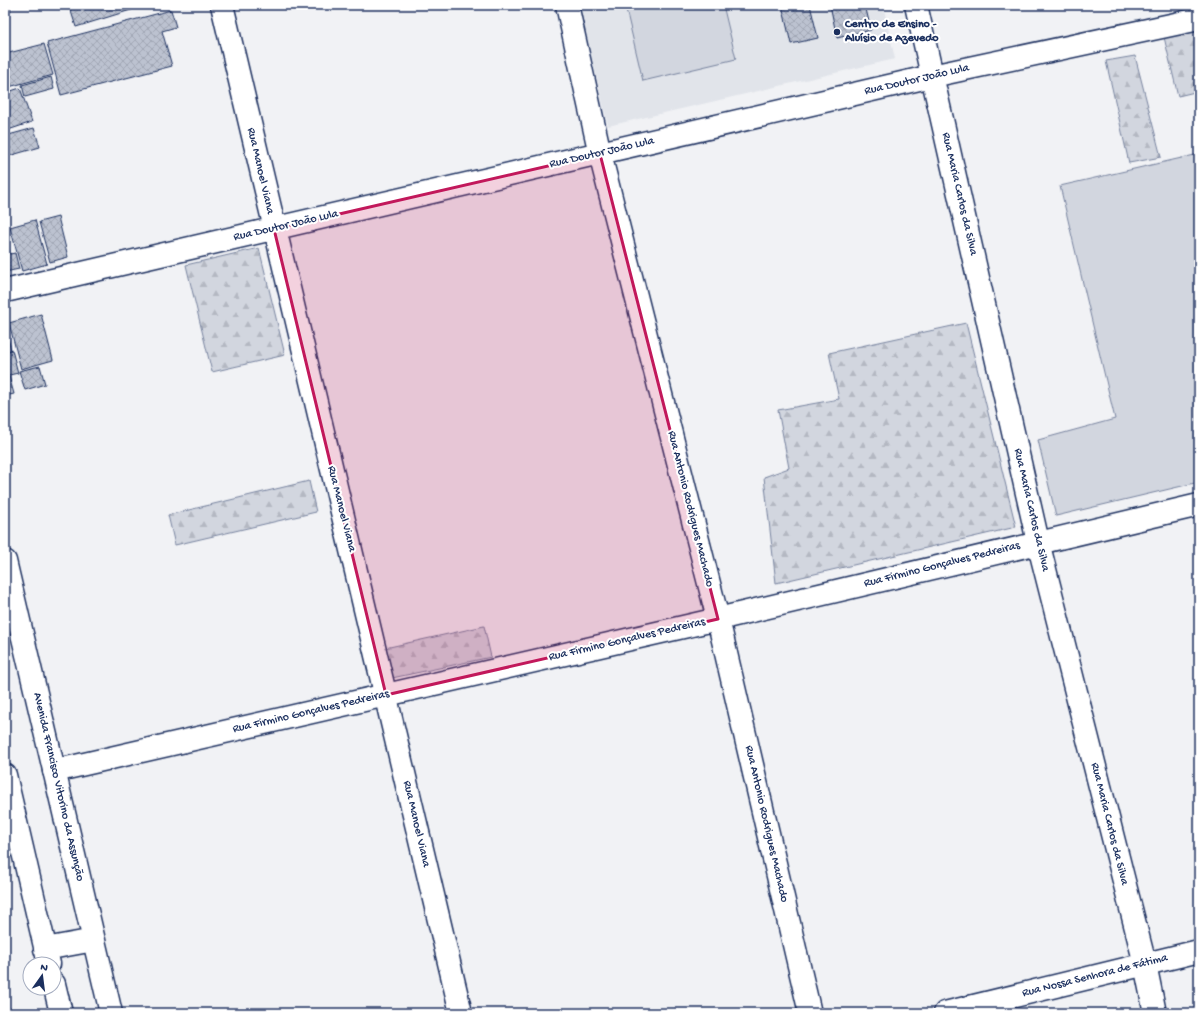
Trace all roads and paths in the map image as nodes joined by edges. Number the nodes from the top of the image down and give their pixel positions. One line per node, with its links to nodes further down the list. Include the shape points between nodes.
1 (222, 5): 7 (street, Rua Manoel Viana)
2 (568, 5): 6 (street, Rua Antonio Rodrigues Machado)
3 (916, 5): 5 (street, Rua Maria Carlos da Silva)
4 (1199, 19): 5 (street, Rua Doutor João Lula)
5 (932, 76): 6 (street, Rua Doutor João Lula); 10 (street, Rua Maria Carlos da Silva)
6 (600, 154): 7 (street, Rua Doutor João Lula); 12 (street, Rua Antonio Rodrigues Machado)
7 (274, 229): 8 (street, Rua Doutor João Lula); 13 (street, Rua Manoel Viana)
8 (5, 291)
9 (1199, 505): 10 (street, Rua Firmino Gonçalves Pedreiras)
10 (1038, 542): 12 (street, Rua Firmino Gonçalves Pedreiras); 20 (street, Rua Maria Carlos da Silva)
11 (5, 561): 14 (street, Avenida Francisco Vitorino da Assunção)
12 (718, 619): 13 (street, Rua Firmino Gonçalves Pedreiras); 25 (street, Rua Antonio Rodrigues Machado)
13 (386, 694): 14 (street, Rua Firmino Gonçalves Pedreiras); 24 (street, Rua Manoel Viana)
14 (54, 771): 16 (street, Avenida Francisco Vitorino da Assunção)
15 (5, 775): 18 (street)
16 (94, 940): 19 (street); 23 (street, Avenida Francisco Vitorino da Assunção)
17 (1199, 951): 20 (street, Rua Nossa Senhora de Fátima)
18 (47, 956)
19 (50, 956)
20 (1145, 964): 26 (street, Rua Nossa Senhora de Fátima); 27 (street, Rua Maria Carlos da Silva)
21 (57, 996): 22 (street)
22 (61, 1013)
23 (111, 1013)
24 (461, 1013)
25 (810, 1013)
26 (945, 1013)
27 (1155, 1013)

